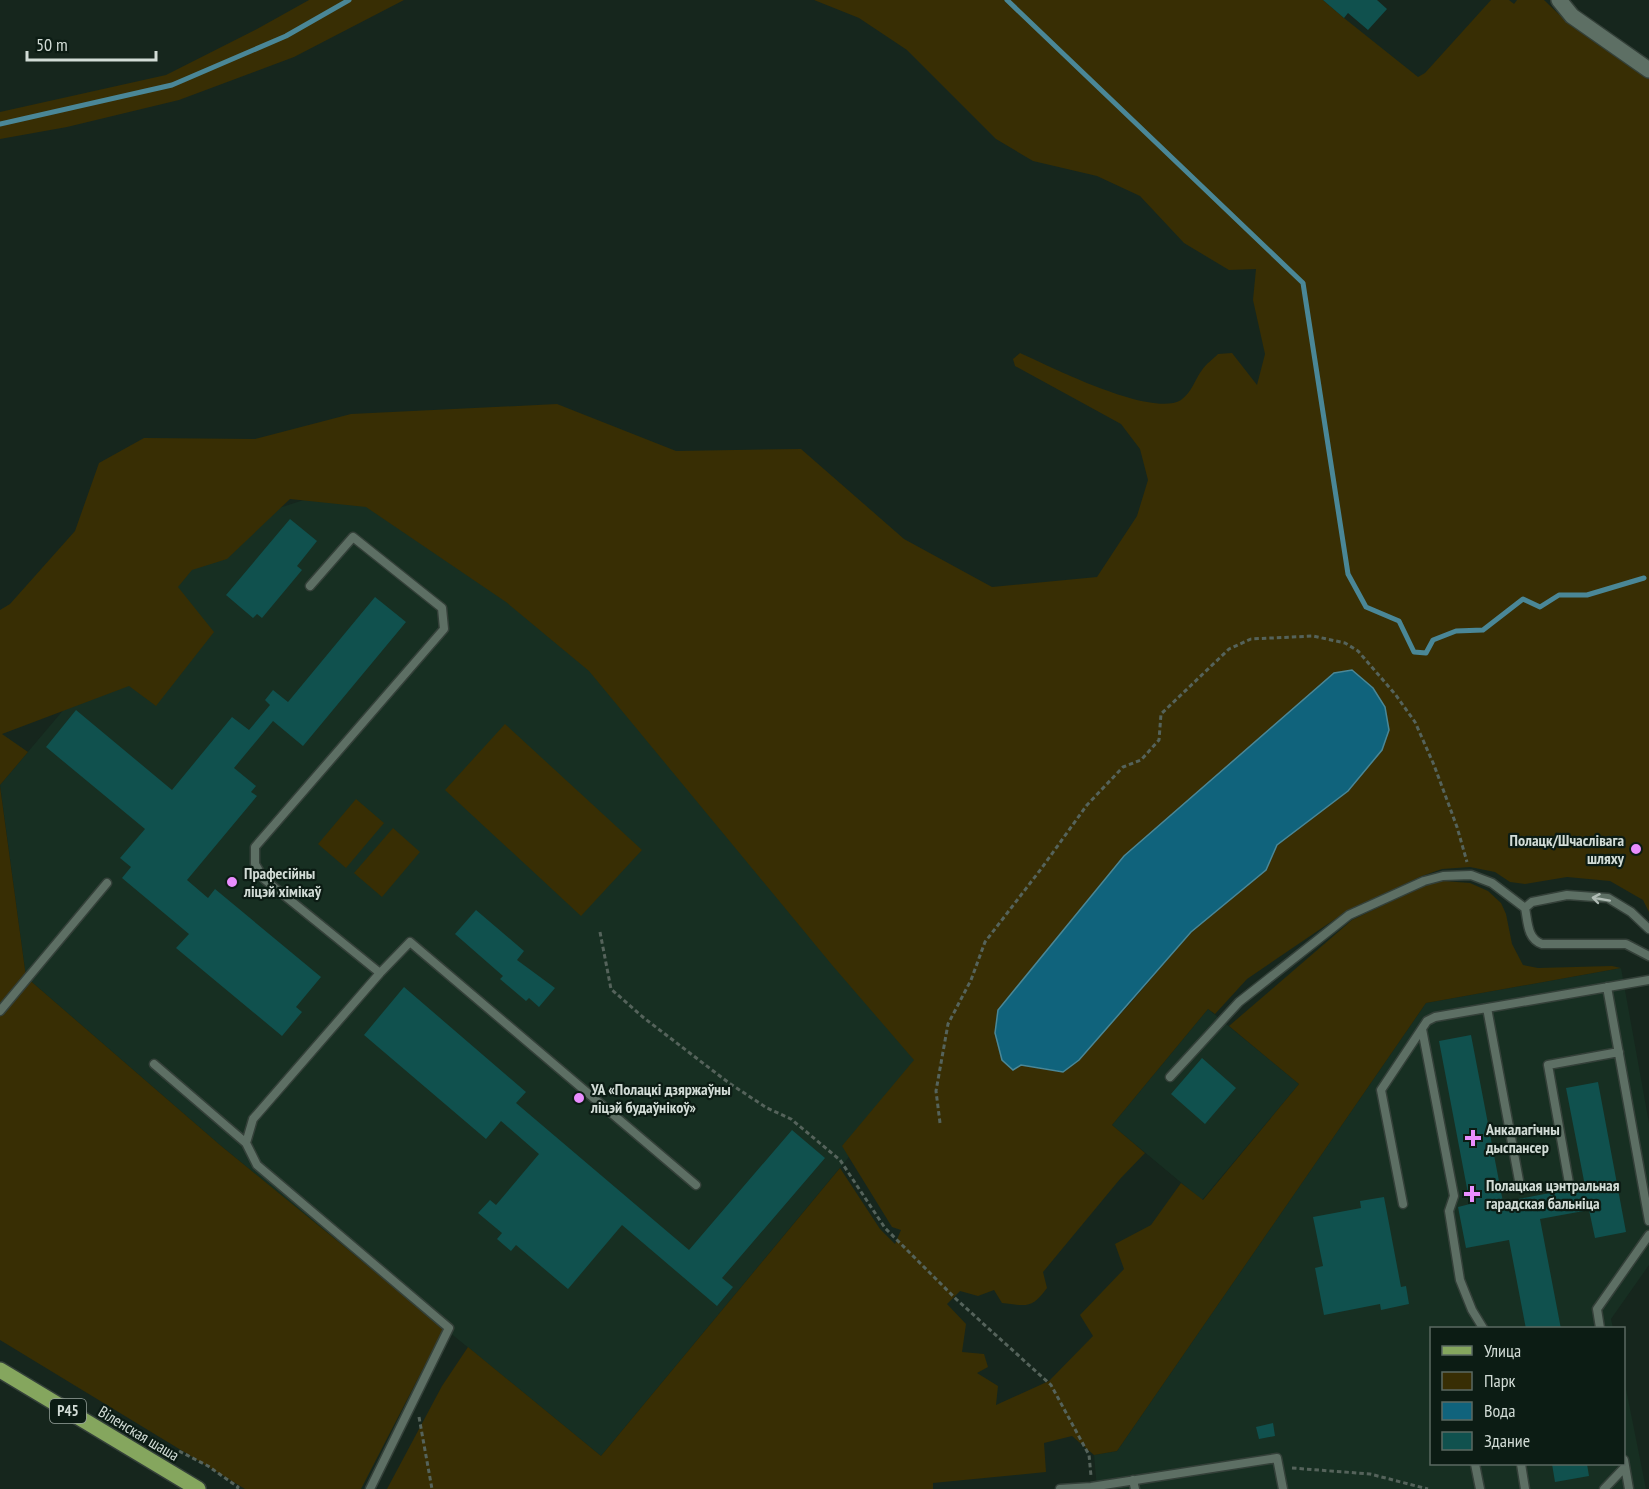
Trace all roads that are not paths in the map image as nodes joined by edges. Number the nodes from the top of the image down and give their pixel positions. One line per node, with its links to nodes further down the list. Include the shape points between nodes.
1 (1559, 0): 2 (street, via 1572,16)
2 (1649, 70)
3 (310, 586): 8 (lane, via 353,537 442,608 444,629 255,847 255,864 264,879)
4 (107, 883): 12 (lane)
5 (1525, 908): 6 (lane, one-way to 5, via 1608,898 1567,895 1532,902); 7 (lane, via 1531,935 1542,944 1626,944); 16 (lane, via 1492,883 1472,875 1443,876 1349,915 1239,1002)
6 (1649, 929)
7 (1649, 956)
8 (380, 973): 17 (lane, via 253,1119); 19 (lane, via 411,942)
9 (1649, 980): 10 (lane)
10 (1607, 987): 11 (lane); 14 (lane)
11 (1487, 1008): 13 (lane, via 1435,1017); 20 (lane)
12 (0, 1011)
13 (1422, 1029): 21 (lane, via 1381,1090); 24 (lane, via 1454,1196 1449,1211 1461,1280)
14 (1619, 1052): 18 (lane, via 1548,1065); 22 (lane)
15 (154, 1064): 17 (lane)
16 (1170, 1077)
17 (246, 1143): 33 (lane, via 257,1165 449,1328)
18 (1569, 1183)
19 (696, 1185)
20 (1520, 1186)
21 (1403, 1204)
22 (1649, 1221)
23 (1649, 1235): 25 (lane, via 1597,1309)
24 (1482, 1327)
25 (1600, 1327)
26 (0, 1370): 32 (main road, Віленская шаша / Р45)
27 (1475, 1465): 36 (lane)
28 (1521, 1465): 37 (lane)
29 (1623, 1465): 38 (lane)
30 (1624, 1465): 39 (lane)
31 (1134, 1484): 34 (lane); 35 (lane, via 1277,1458)
32 (198, 1489)
33 (370, 1489)
34 (1060, 1489)
35 (1283, 1489)
36 (1480, 1489)
37 (1526, 1489)
38 (1604, 1489)
39 (1629, 1489)

